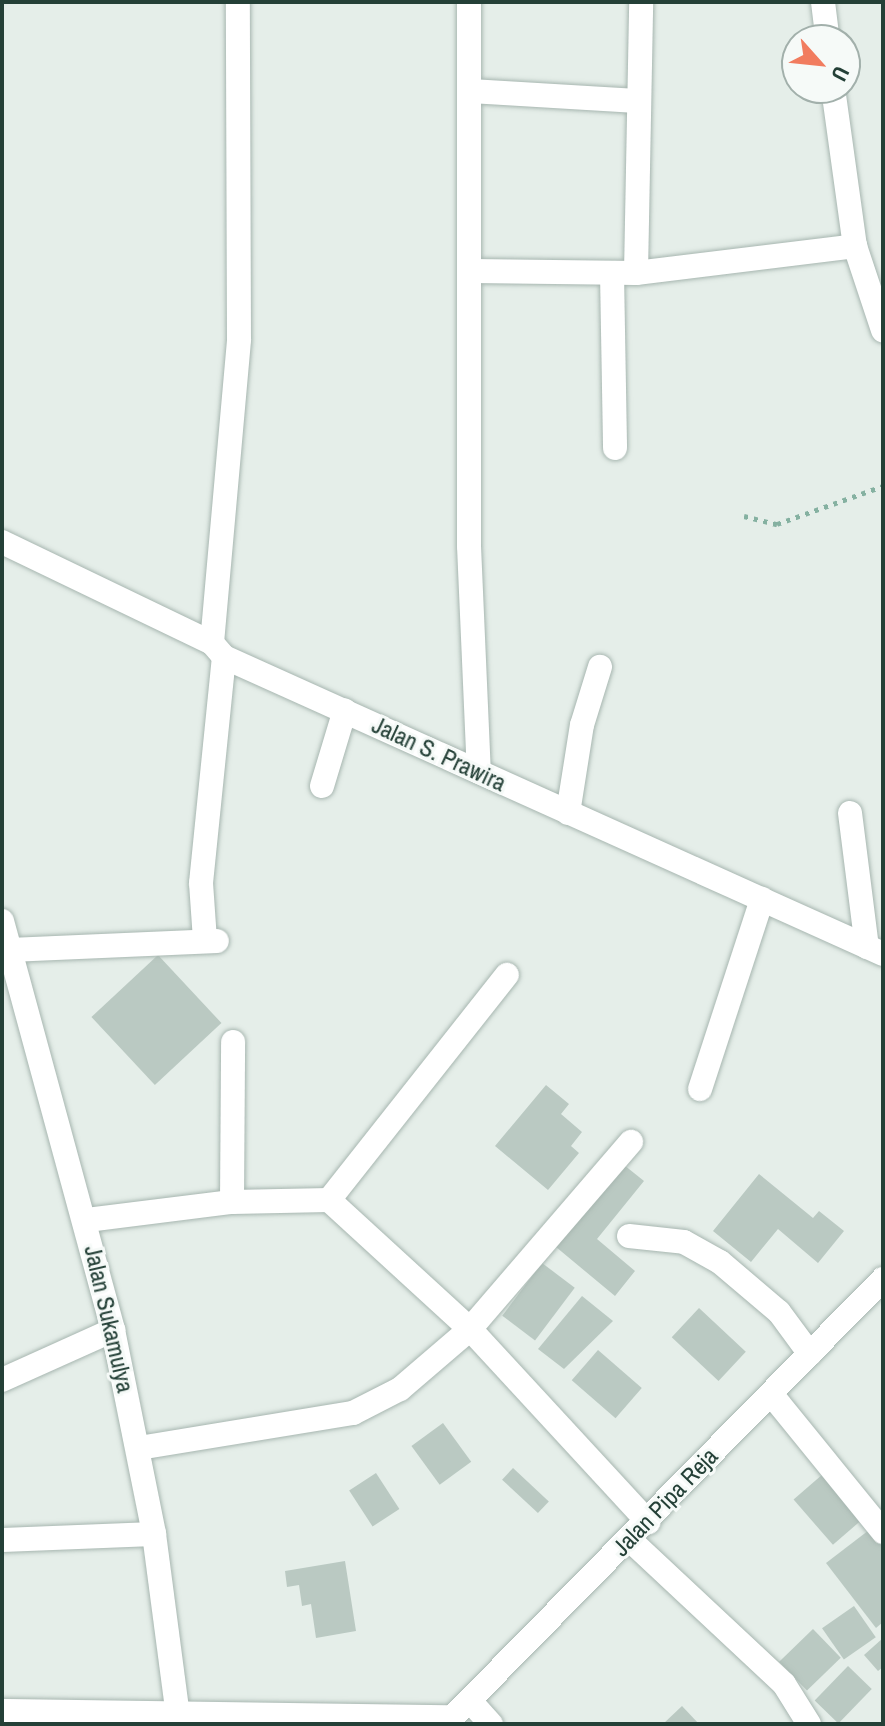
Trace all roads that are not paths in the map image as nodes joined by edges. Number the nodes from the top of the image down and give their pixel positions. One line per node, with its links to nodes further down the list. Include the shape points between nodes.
1 (238, 2): 15 (street, via 239,339)
2 (469, 2): 6 (street)
3 (641, 2): 7 (street)
4 (823, 2): 5 (street)
5 (826, 24)
6 (470, 91): 7 (street); 10 (street)
7 (638, 101): 11 (street)
8 (835, 104): 9 (street)
9 (855, 246): 11 (street); 12 (street)
10 (472, 271): 11 (street); 18 (street, via 469,546)
11 (624, 273): 13 (street)
12 (883, 330)
13 (615, 448)
14 (2, 542): 15 (street, Jalan S. Prawira)
15 (218, 650): 17 (street, Jalan S. Prawira); 24 (street, via 201,883 211,940)
16 (600, 667): 20 (street, via 582,725)
17 (345, 710): 18 (street, Jalan S. Prawira); 19 (street)
18 (479, 772): 20 (street, Jalan S. Prawira)
19 (322, 786)
20 (568, 813): 22 (street, Jalan S. Prawira)
21 (850, 813): 25 (street)
22 (762, 899): 25 (street, Jalan S. Prawira); 28 (street)
23 (2, 921): 24 (street, Jalan Sukamulya)
24 (10, 950): 32 (street, Jalan Sukamulya)
25 (875, 950)
26 (507, 975): 30 (street)
27 (233, 1042): 31 (street)
28 (700, 1089)
29 (631, 1142): 35 (street)
30 (329, 1200): 31 (street); 35 (street)
31 (232, 1202): 32 (street)
32 (87, 1220): 36 (street, Jalan Sukamulya)
33 (629, 1236): 37 (street, via 684,1242 720,1262 779,1312)
34 (883, 1279): 37 (street, Jalan Pipa Reja)
35 (470, 1329): 40 (street, via 400,1389 353,1413); 41 (street)
36 (113, 1330): 38 (street); 40 (street, Jalan Sukamulya)
37 (810, 1354): 39 (street, Jalan Pipa Reja)
38 (2, 1380)
39 (771, 1394): 41 (street, Jalan Pipa Reja); 42 (street)
40 (139, 1448): 43 (street, Jalan Sukamulya)
41 (648, 1522): 44 (street, Jalan Pipa Reja)
42 (883, 1532)
43 (154, 1534): 45 (street); 48 (street, Jalan Sukamulya)
44 (629, 1539): 47 (street, Jalan Pipa Reja); 50 (street, via 784,1684)
45 (2, 1540)
46 (2, 1711): 48 (street)
47 (457, 1714): 48 (street); 49 (street)
48 (179, 1718)
49 (491, 1724)
50 (809, 1724)

